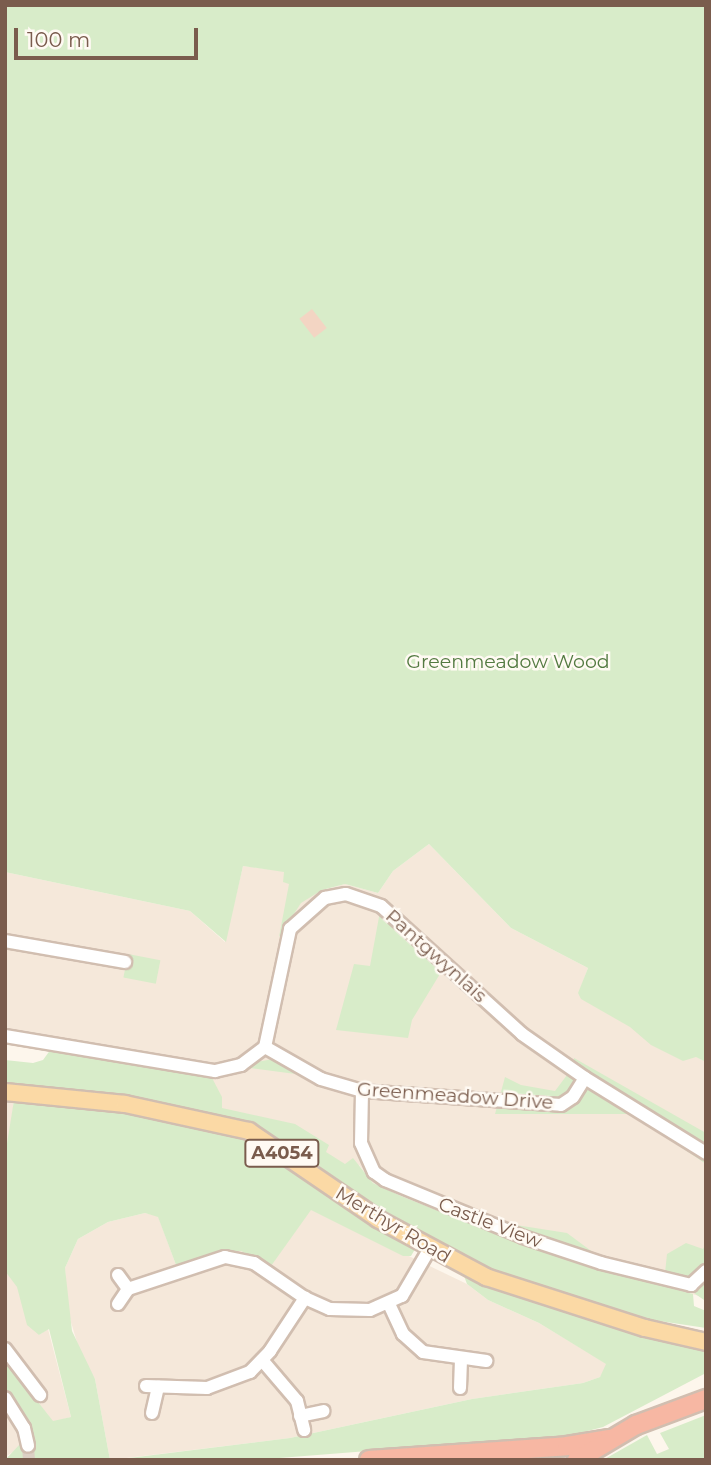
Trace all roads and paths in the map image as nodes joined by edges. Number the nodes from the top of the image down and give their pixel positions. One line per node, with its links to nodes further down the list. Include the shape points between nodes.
1 (5, 940): 2 (street)
2 (125, 962)
3 (5, 1036): 4 (street, via 215,1071 241,1065)
4 (265, 1047): 5 (street, Pantgwynlais, via 290,929 325,898 346,894 381,906 522,1034); 6 (street, Greenmeadow Drive, via 321,1079)
5 (585, 1078): 6 (street, Greenmeadow Drive, via 573,1097 561,1105); 8 (street)
6 (362, 1091): 10 (street, Castle View, via 361,1143 374,1172 385,1180 523,1237 691,1285)
7 (5, 1092): 9 (main road, Merthyr Road / A4054, via 125,1104 249,1131)
8 (706, 1153)
9 (429, 1250): 15 (street, via 411,1284); 16 (main road, Merthyr Road / A4054, via 486,1277 569,1305)
10 (706, 1271)
11 (118, 1275): 12 (street)
12 (128, 1289): 13 (street, via 225,1257 254,1263); 14 (street)
13 (305, 1298): 15 (street, via 349,1312); 19 (street)
14 (118, 1304)
15 (389, 1304): 18 (street, via 403,1334 423,1352)
16 (706, 1342)
17 (5, 1349): 22 (street)
18 (461, 1358): 20 (street); 21 (street)
19 (262, 1360): 26 (street, via 240,1377 207,1388 152,1386); 27 (street, via 284,1381)
20 (486, 1360)
21 (460, 1388)
22 (40, 1395)
23 (5, 1398): 30 (street, via 24,1428)
24 (706, 1399): 29 (highway)
25 (323, 1410): 27 (street)
26 (152, 1413)
27 (300, 1416): 28 (street)
28 (304, 1430)
29 (608, 1438): 31 (highway, via 567,1446); 32 (highway)
30 (29, 1446)
31 (369, 1460)
32 (577, 1460)

